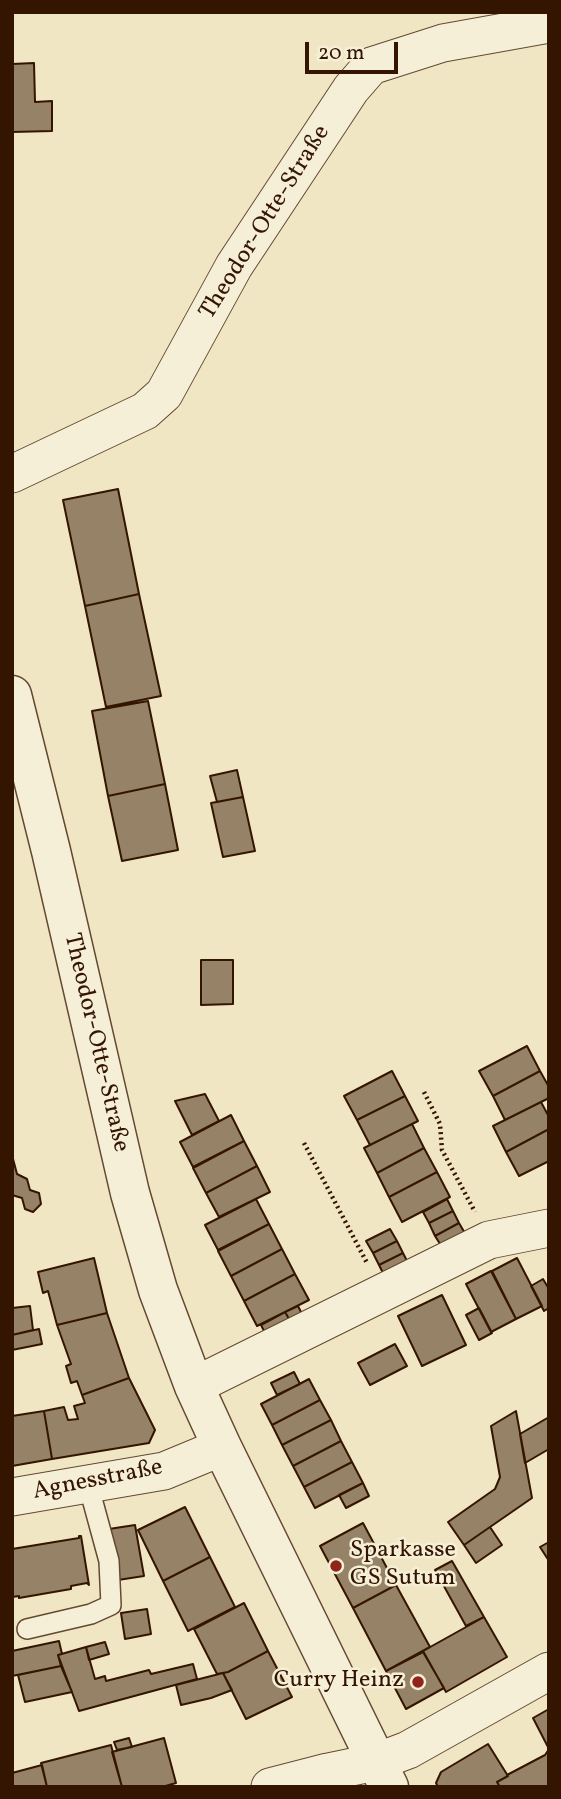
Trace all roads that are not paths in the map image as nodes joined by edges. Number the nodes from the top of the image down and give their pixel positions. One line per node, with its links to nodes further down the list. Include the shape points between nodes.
1 (549, 24): 2 (street, Theodor-Otte-Straße, via 443,43 371,66 351,89 234,266 164,394 145,411)
2 (12, 474)
3 (12, 695): 5 (street, Theodor-Otte-Straße, via 130,1193 158,1290)
4 (549, 1227): 5 (street, via 489,1240)
5 (194, 1386): 6 (street, Theodor-Otte-Straße)
6 (222, 1447): 7 (street, Agnesstraße, via 164,1471); 11 (street, Theodor-Otte-Straße)
7 (88, 1484): 8 (street, Agnesstraße); 9 (lane, via 109,1560 111,1605)
8 (12, 1497)
9 (27, 1629)
10 (549, 1671): 11 (street, via 408,1751)
11 (382, 1774): 12 (street, via 328,1772)
12 (270, 1787)

